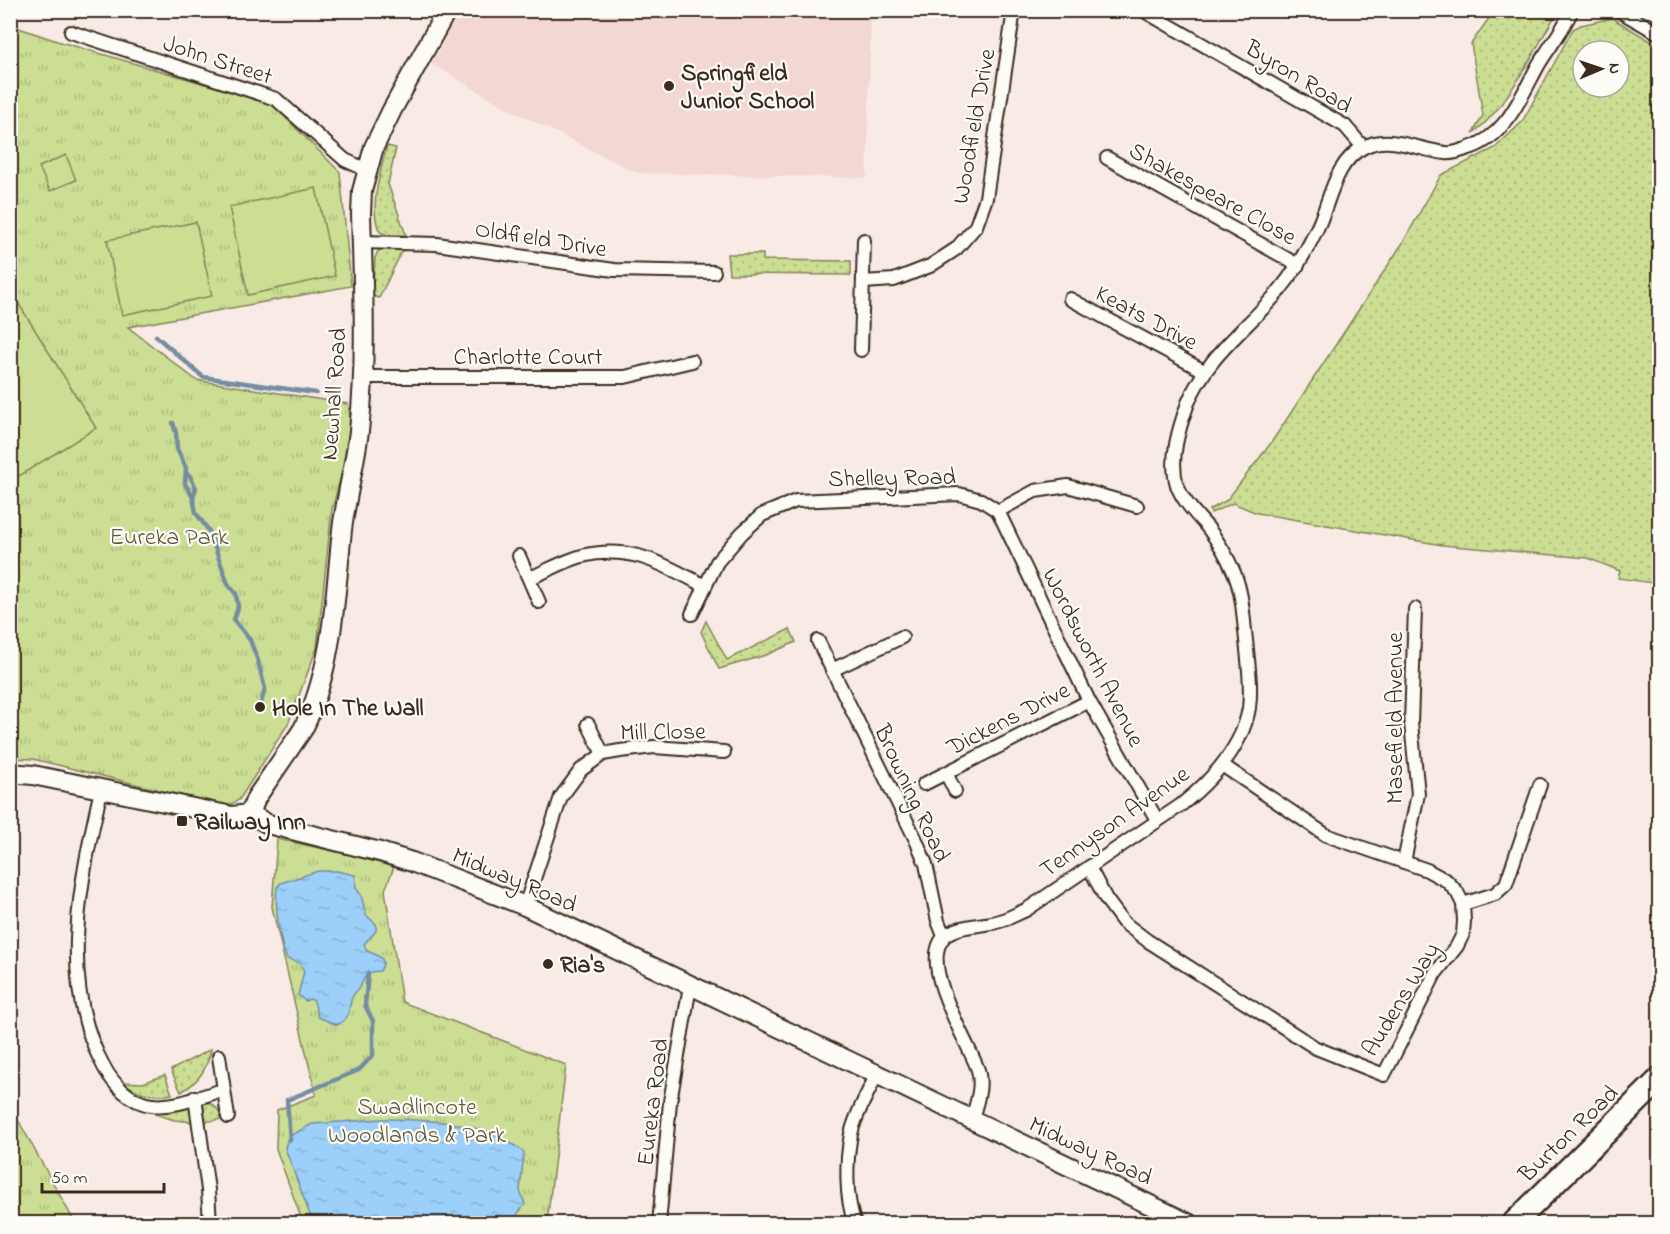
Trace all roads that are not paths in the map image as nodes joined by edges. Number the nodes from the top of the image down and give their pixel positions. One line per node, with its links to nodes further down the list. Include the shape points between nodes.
1 (447, 10): 10 (main road, Newhall Road, via 381,130)
2 (1014, 10): 15 (street, Woodfield Drive, via 986,198 976,226 956,249 930,266 894,280)
3 (1572, 10): 8 (street, via 1521,99 1492,138 1449,154 1390,142)
4 (1618, 10): 7 (street)
5 (1146, 12): 8 (street, Byron Road, via 1345,126)
6 (71, 32): 10 (street, John Street, via 276,99 345,160)
7 (1659, 34)
8 (1363, 147): 13 (street, Tennyson Avenue, via 1339,171)
9 (1107, 158): 13 (street, Shakespeare Close)
10 (367, 170): 12 (main road, Newhall Road, via 362,191)
11 (864, 240): 15 (street)
12 (362, 242): 14 (street, Oldfield Drive, via 437,244 614,270); 20 (main road, Newhall Road)
13 (1298, 265): 19 (street, Tennyson Avenue, via 1277,294)
14 (714, 272)
15 (863, 282): 17 (street)
16 (1070, 299): 19 (street, Keats Drive)
17 (861, 350)
18 (692, 361): 20 (street, Charlotte Court, via 625,377)
19 (1204, 371): 36 (street, Tennyson Avenue, via 1180,428 1175,469 1184,499 1224,553 1242,597 1249,710 1237,743)
20 (363, 377): 43 (main road, Newhall Road, via 359,432 322,673 306,723 256,798)
21 (1137, 506): 22 (street, via 1068,486 1035,491)
22 (998, 511): 25 (street, Shelley Road, via 981,500 959,494 796,501 762,515 742,533 717,562); 32 (street, Wordsworth Avenue)
23 (519, 556): 24 (street)
24 (530, 578): 25 (street, via 580,557 616,551 655,560); 26 (street)
25 (705, 586): 28 (street, Shelley Road)
26 (539, 602)
27 (1415, 609): 45 (street, Masefield Avenue, via 1411,723 1418,794)
28 (692, 614)
29 (902, 638): 31 (street)
30 (818, 641): 31 (street, Browning Road)
31 (832, 670): 49 (street, Browning Road, via 916,840)
32 (1089, 701): 38 (street, Dickens Drive); 44 (street, Wordsworth Avenue)
33 (588, 724): 35 (street, Mill Close)
34 (724, 752): 35 (street, Mill Close, via 654,747)
35 (603, 754): 48 (street, Mill Close, via 581,770 561,797)
36 (1222, 765): 44 (street, Tennyson Avenue, via 1202,788); 45 (street, via 1326,835)
37 (10, 773): 41 (main road, Midway Road)
38 (946, 773): 39 (street, Dickens Drive); 42 (street, Dickens Drive)
39 (924, 783)
40 (1540, 785): 47 (street, via 1506,884 1496,894)
41 (101, 790): 43 (main road, Midway Road, via 232,816); 55 (street, via 86,855 78,924 83,1016 94,1049 110,1078 130,1097 151,1105)
42 (955, 791)
43 (250, 814): 48 (main road, Midway Road, via 268,824 412,862)
44 (1157, 820): 46 (street, Tennyson Avenue)
45 (1404, 862): 47 (street, via 1447,881)
46 (1089, 867): 47 (street, Audens Way, via 1123,922 1148,941 1316,1048 1384,1075 1435,974 1463,934); 49 (street, Tennyson Avenue, via 1026,910)
47 (1463, 904)
48 (525, 906): 50 (main road, Midway Road)
49 (944, 936): 57 (street, via 937,956 941,983 978,1071 980,1087)
50 (690, 986): 52 (main road, Midway Road); 59 (street, Eureka Road, via 670,1102)
51 (219, 1056): 54 (street)
52 (877, 1074): 57 (main road, Midway Road); 60 (street, via 852,1133 848,1189)
53 (1659, 1079): 62 (highway, Burton Road)
54 (223, 1089): 55 (street); 56 (street)
55 (195, 1097): 58 (street)
56 (228, 1117)
57 (972, 1119): 61 (main road, Midway Road)
58 (210, 1224)
59 (659, 1224)
60 (855, 1224)
61 (1190, 1224)
62 (1513, 1224)

